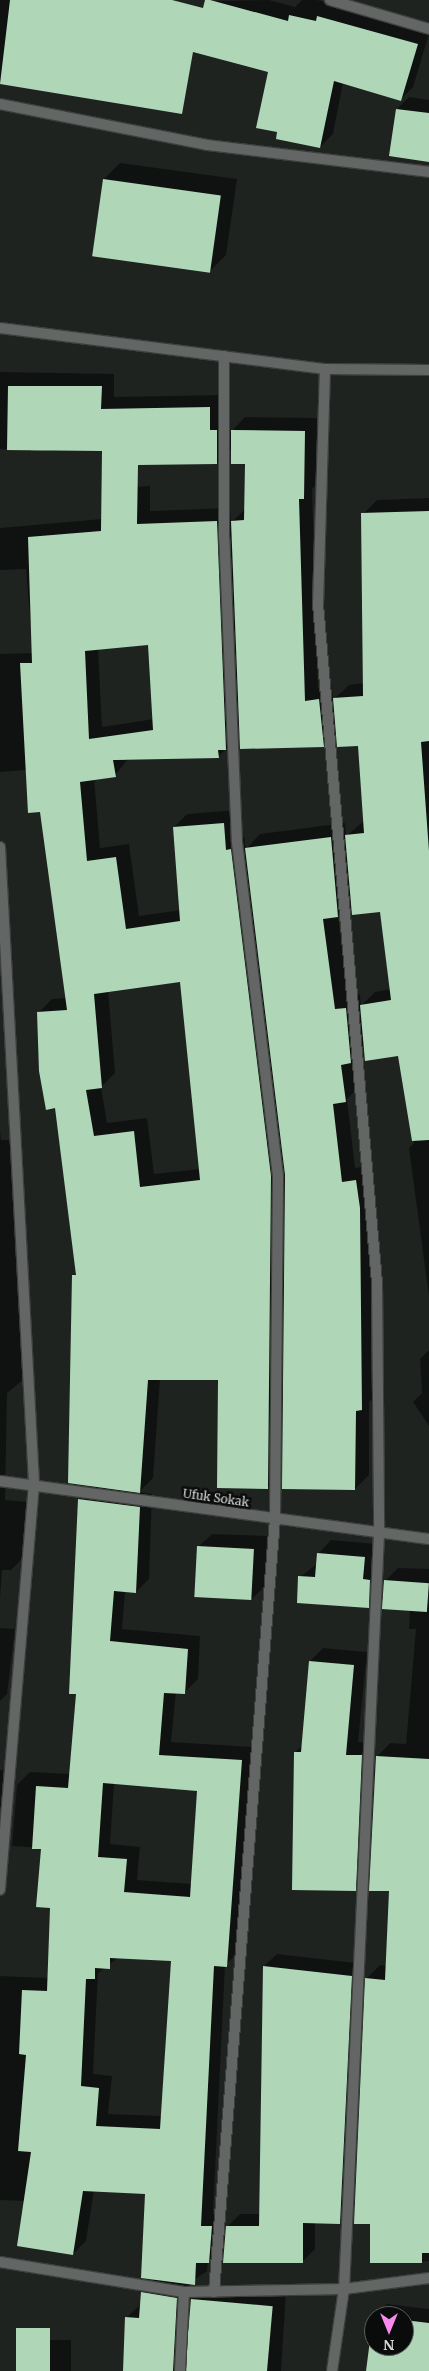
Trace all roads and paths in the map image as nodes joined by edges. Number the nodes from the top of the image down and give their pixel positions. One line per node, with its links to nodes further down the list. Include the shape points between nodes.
1 (330, 0): 2 (street)
2 (429, 29)
3 (0, 104): 4 (street, via 207,145)
4 (429, 172)
5 (0, 328): 6 (street)
6 (224, 356): 7 (street); 12 (street, via 224,538 237,842 278,1176)
7 (325, 369): 8 (street); 13 (street, via 318,604 378,1282)
8 (429, 370)
9 (0, 847): 11 (street)
10 (0, 1481): 11 (street, Ufuk Sokak)
11 (34, 1484): 12 (street, Ufuk Sokak); 15 (street)
12 (275, 1519): 13 (street, Ufuk Sokak); 20 (street)
13 (379, 1534): 14 (street, Ufuk Sokak); 18 (street)
14 (429, 1539)
15 (0, 1890)
16 (0, 2262): 19 (street)
17 (429, 2278): 18 (street)
18 (344, 2289): 20 (street); 22 (street)
19 (184, 2292): 20 (street); 21 (street)
20 (214, 2292)
21 (180, 2371)
22 (332, 2371)

